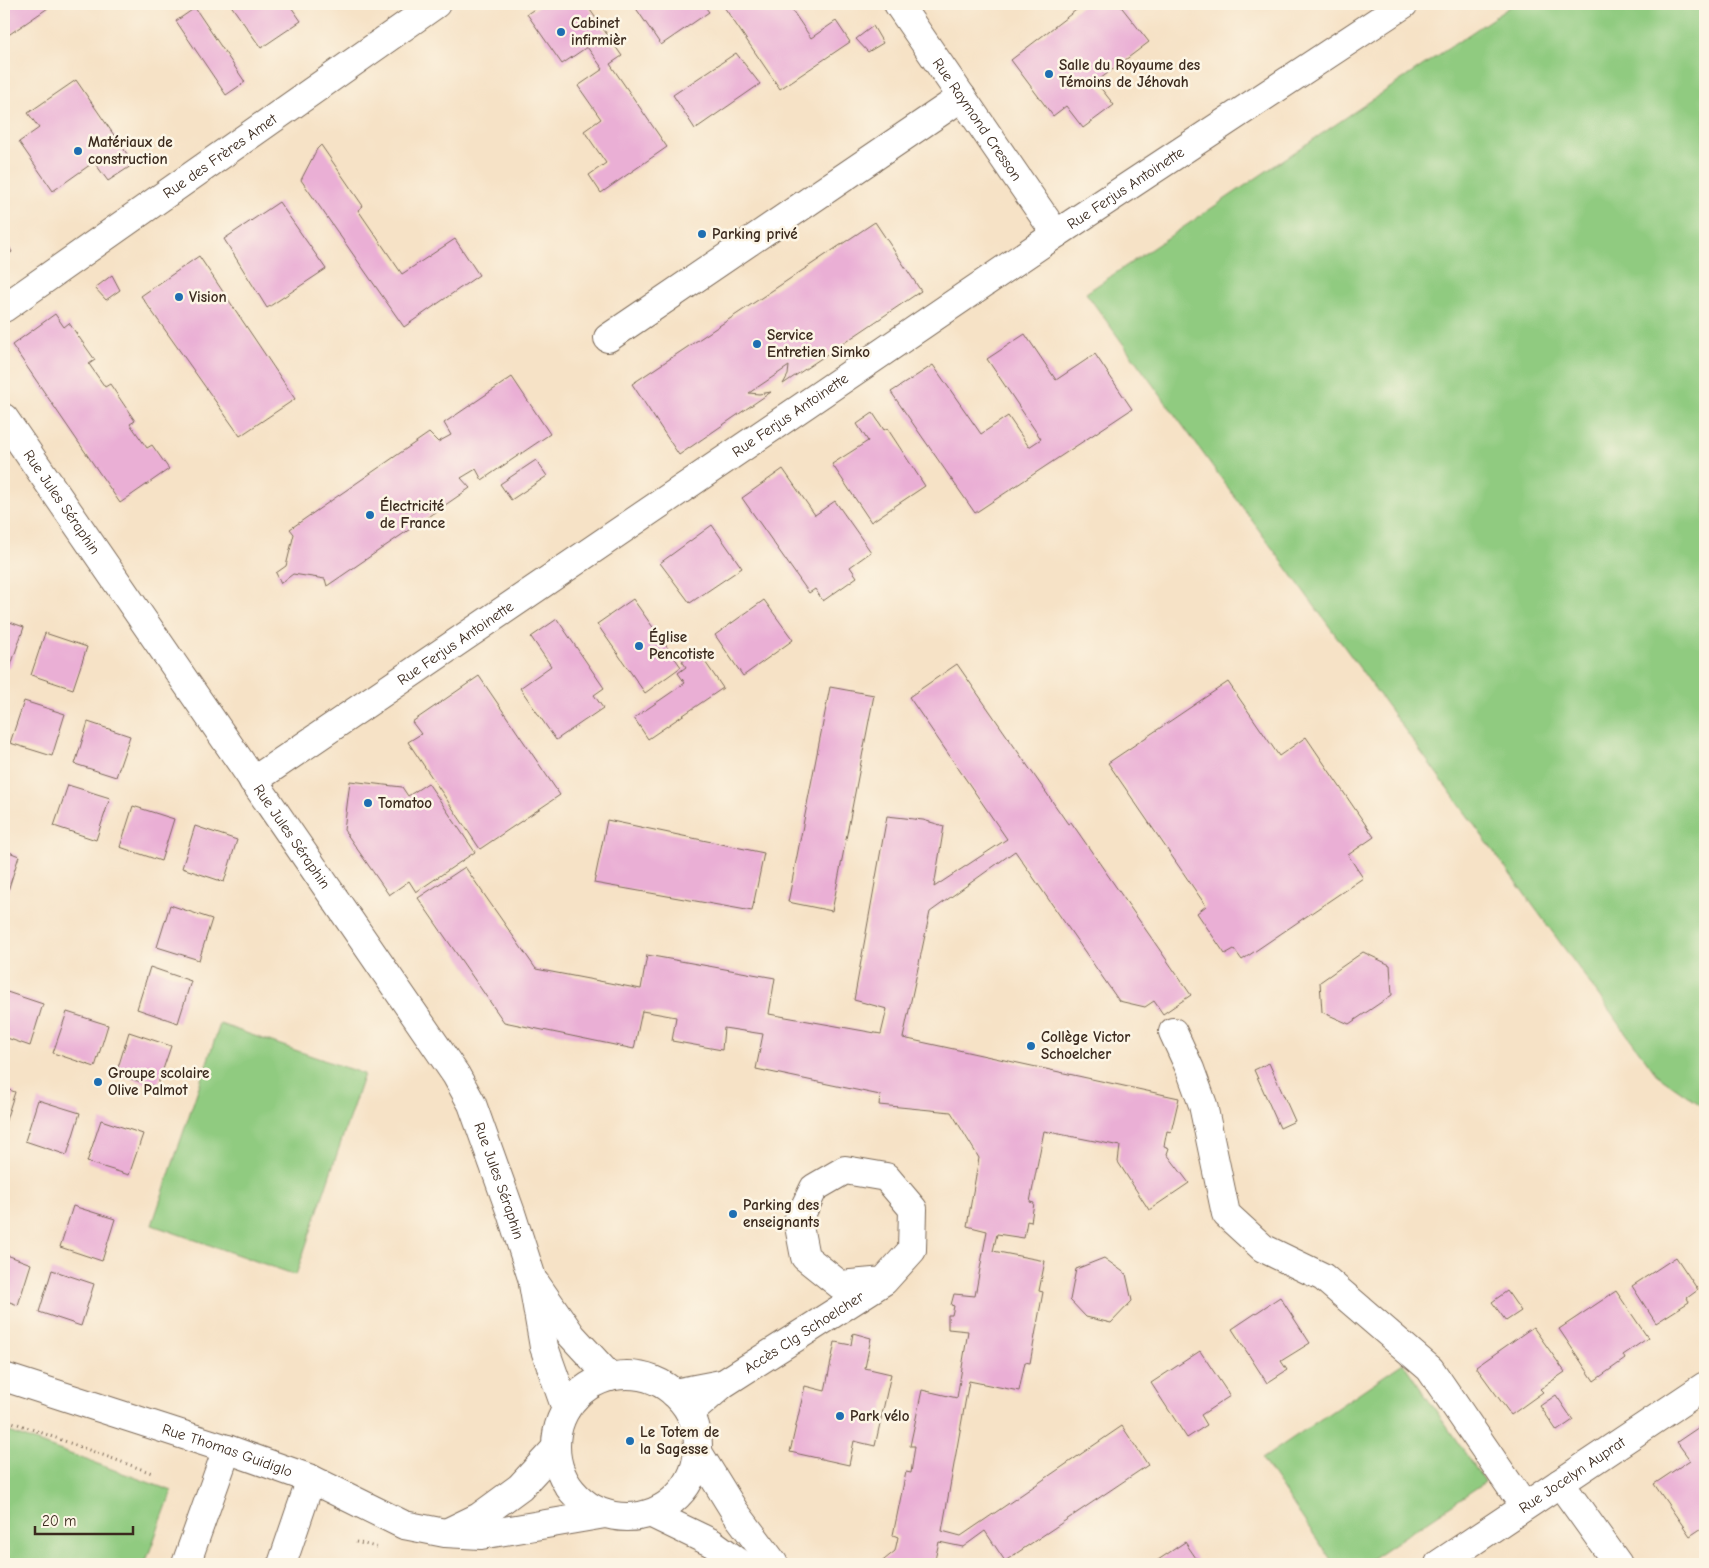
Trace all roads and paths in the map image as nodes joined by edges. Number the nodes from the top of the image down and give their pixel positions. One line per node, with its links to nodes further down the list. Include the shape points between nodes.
1 (436, 4): 6 (street, Rue des Frères Amet)
2 (898, 4): 4 (street, Rue Raymond Cresson)
3 (1404, 4): 5 (street, Rue Ferjus Antoinette)
4 (962, 97): 5 (street, Rue Raymond Cresson); 7 (street)
5 (1056, 234): 9 (street, Rue Ferjus Antoinette)
6 (4, 308)
7 (608, 338)
8 (4, 418): 9 (street, Rue Jules Séraphin)
9 (253, 780): 11 (street, Rue Jules Séraphin, via 456,1075 472,1104)
10 (1173, 1032): 25 (street, via 1203,1105 1226,1214 1263,1248 1323,1277 1430,1369)
11 (532, 1278): 14 (street, via 572,1336); 17 (street, via 544,1346)
12 (884, 1281): 12 (street, Accès Clg Schoelcher, via 912,1250 913,1209 886,1177 845,1170 814,1188 798,1221 805,1257 840,1285); 16 (street, Accès Clg Schoelcher, via 723,1384)
13 (4, 1376): 20 (street, Rue Thomas Guidiglo)
14 (610, 1377): 16 (street, via 633,1375 655,1380); 17 (street, via 593,1383)
15 (1705, 1386): 24 (street, Rue Jocelyn Auprat)
16 (682, 1403): 21 (street, via 697,1432)
17 (566, 1409): 19 (street, via 558,1428)
18 (4, 1419): 22 (path)
19 (556, 1448): 26 (street, via 559,1469 570,1489 585,1504); 28 (street, via 520,1487 478,1517)
20 (228, 1449): 23 (street, Rue Thomas Guidiglo); 29 (street)
21 (698, 1452): 27 (street, via 694,1472 684,1490); 34 (street, via 734,1512)
22 (152, 1474)
23 (311, 1479): 28 (street, Rue Thomas Guidiglo, via 404,1525); 30 (street)
24 (1560, 1483): 25 (street, Rue Jocelyn Auprat); 36 (street)
25 (1524, 1506): 35 (street, Rue Jocelyn Auprat)
26 (605, 1514): 27 (street, via 628,1518); 28 (street, Rue Thomas Guidiglo, via 481,1535)
27 (652, 1514): 33 (street, via 712,1543)
28 (445, 1533)
29 (186, 1564)
30 (282, 1564)
31 (565, 1564): 32 (path)
32 (593, 1564)
33 (741, 1564)
34 (774, 1564)
35 (1439, 1564)
36 (1618, 1564)

